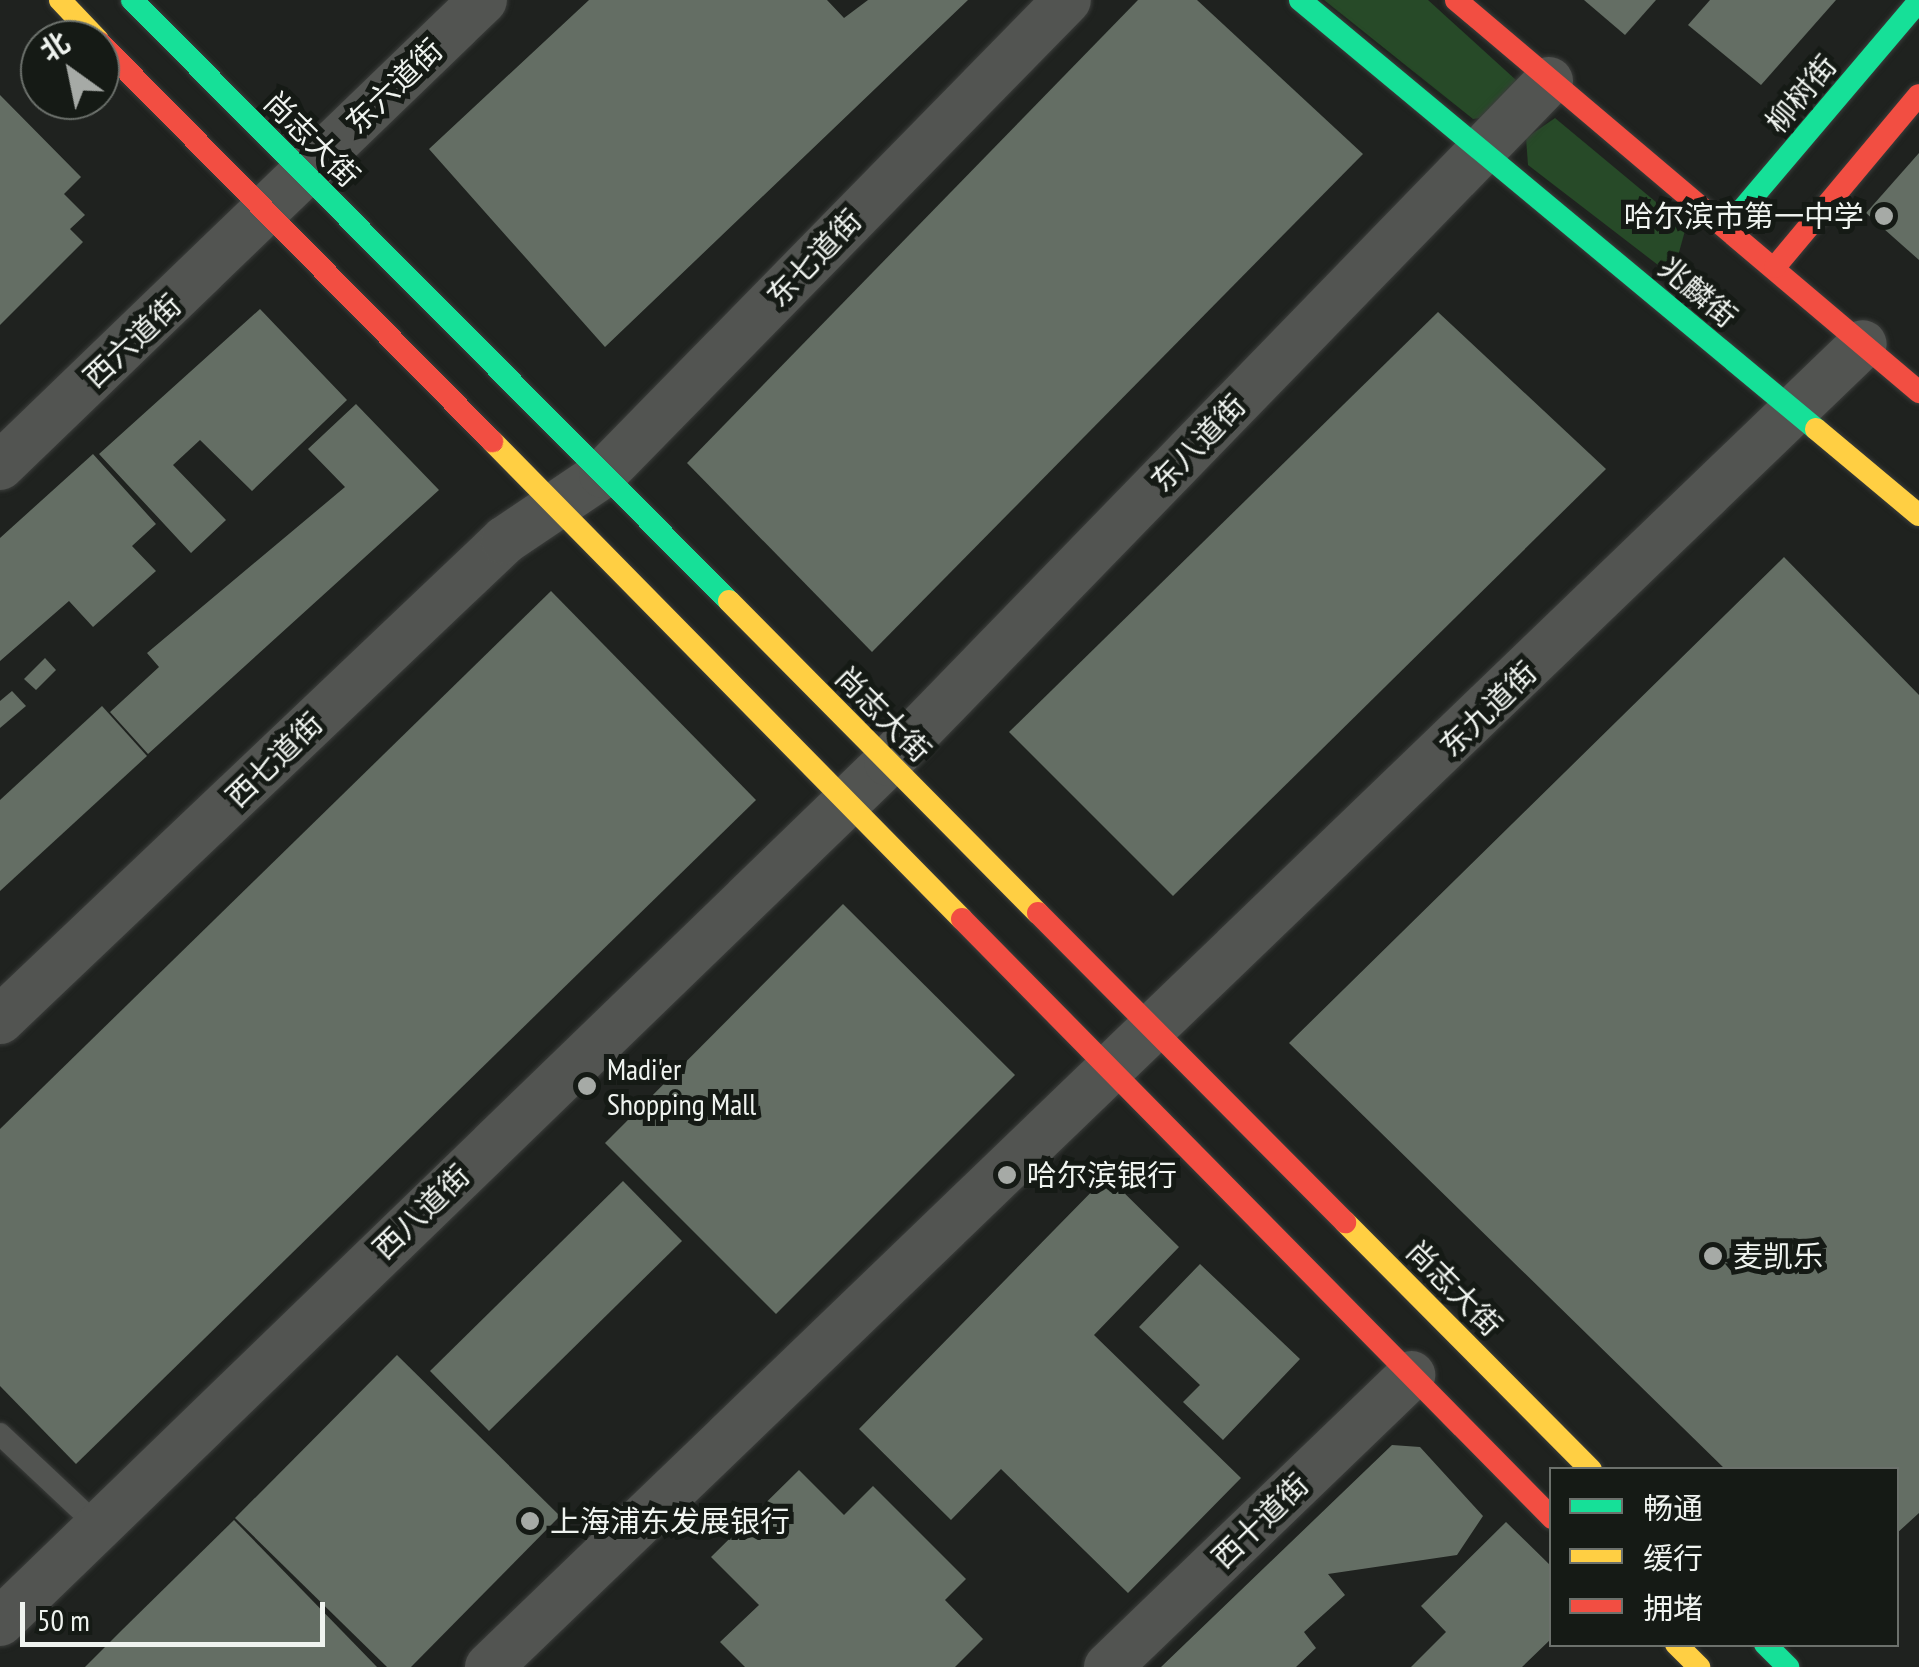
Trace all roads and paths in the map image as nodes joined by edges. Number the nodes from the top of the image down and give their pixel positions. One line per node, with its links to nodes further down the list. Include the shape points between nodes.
1 (60, 0): 8 (main road)
2 (132, 0): 13 (main road, 尚志大街)
3 (483, 0): 13 (street, 东六道街)
4 (1067, 0): 21 (street, 东七道街)
5 (1300, 0): 12 (main road, 兆麟街)
6 (1456, 0): 10 (main road)
7 (1919, 2): 15 (main road, 柳树街)
8 (79, 20)
9 (120, 63): 14 (main road)
10 (1549, 81): 12 (street, 东八道街); 15 (main road)
11 (1919, 95): 16 (main road)
12 (1482, 151): 19 (main road, 兆麟街); 24 (street, 东八道街)
13 (304, 174): 14 (street, 东六道街); 21 (main road, 尚志大街)
14 (264, 217): 20 (street, 西六道街); 22 (main road)
15 (1729, 225): 16 (main road)
16 (1775, 267): 17 (main road)
17 (1863, 344): 18 (main road); 19 (street, 东九道街)
18 (1919, 392)
19 (1795, 412): 23 (main road, 兆麟街); 27 (street, 东九道街)
20 (0, 466)
21 (602, 474): 22 (street, 东七道街); 24 (main road, 尚志大街)
22 (558, 513): 25 (main road); 26 (street, 西七道街, via 506,540)
23 (1919, 515)
24 (888, 762): 25 (street, 东八道街); 27 (main road, 尚志大街)
25 (844, 802): 28 (main road); 33 (street, 西八道街)
26 (0, 1020)
27 (1155, 1030): 28 (street, 东九道街); 31 (main road, 尚志大街)
28 (1108, 1070): 29 (main road); 37 (street, 东九道街)
29 (1411, 1375): 32 (main road); 38 (street, 西十道街)
30 (0, 1434): 33 (lane)
31 (1589, 1467)
32 (1549, 1515)
33 (98, 1526): 34 (street, 西八道街)
34 (0, 1622)
35 (1679, 1647): 39 (main road)
36 (1768, 1647): 40 (main road)
37 (490, 1667)
38 (1108, 1667)
39 (1699, 1667)
40 (1788, 1667)

